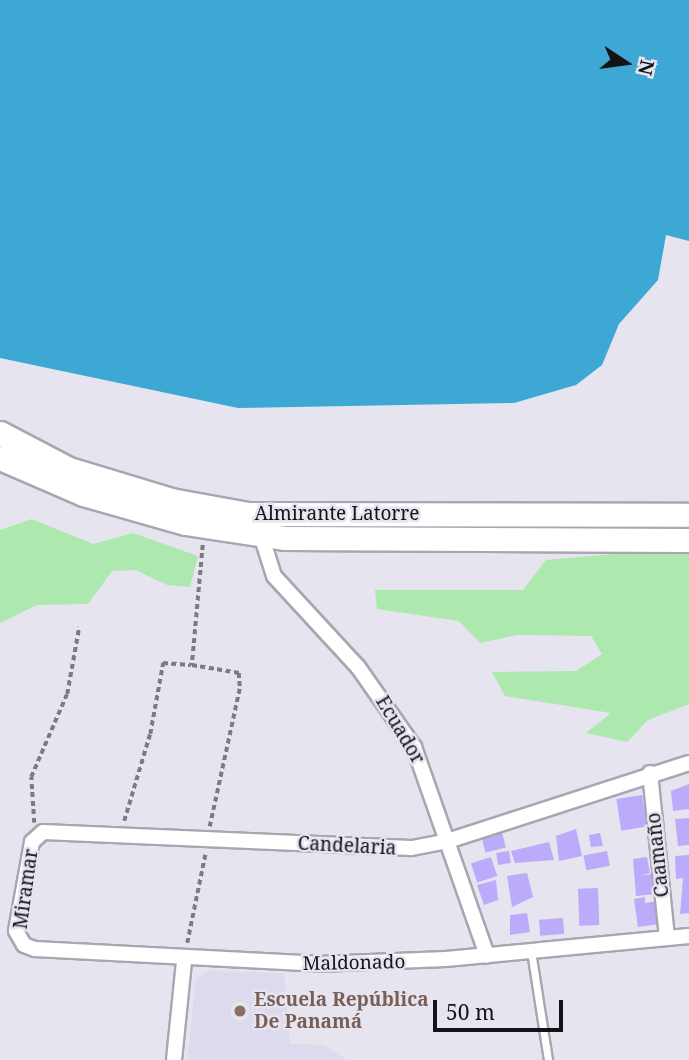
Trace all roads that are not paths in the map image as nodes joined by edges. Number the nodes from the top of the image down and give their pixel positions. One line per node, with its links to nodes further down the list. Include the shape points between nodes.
1 (0, 433): 3 (main road, Almirante Latorre, via 69,469 223,512 287,517)
2 (0, 458): 4 (main road, Almirante Latorre, via 83,494 205,526)
3 (689, 515)
4 (261, 535): 5 (main road, Almirante Latorre, via 359,542); 9 (street, Ecuador, via 269,567 281,584 358,667 406,732)
5 (689, 540)
6 (689, 763): 7 (street, Candelaria)
7 (650, 773): 9 (street, Candelaria); 11 (street, Caamaño)
8 (35, 836): 9 (street, Candelaria, via 47,831 392,849); 12 (street, Miramar, via 16,925)
9 (448, 841): 14 (street, Ecuador)
10 (689, 936): 11 (street, Maldonado)
11 (667, 937): 13 (street, Maldonado)
12 (20, 941): 15 (street, Maldonado, via 35,948)
13 (531, 951): 14 (street, Maldonado); 17 (lane)
14 (487, 956): 15 (street, Maldonado, via 318,964)
15 (184, 961): 16 (street)
16 (174, 1060)
17 (548, 1060)

